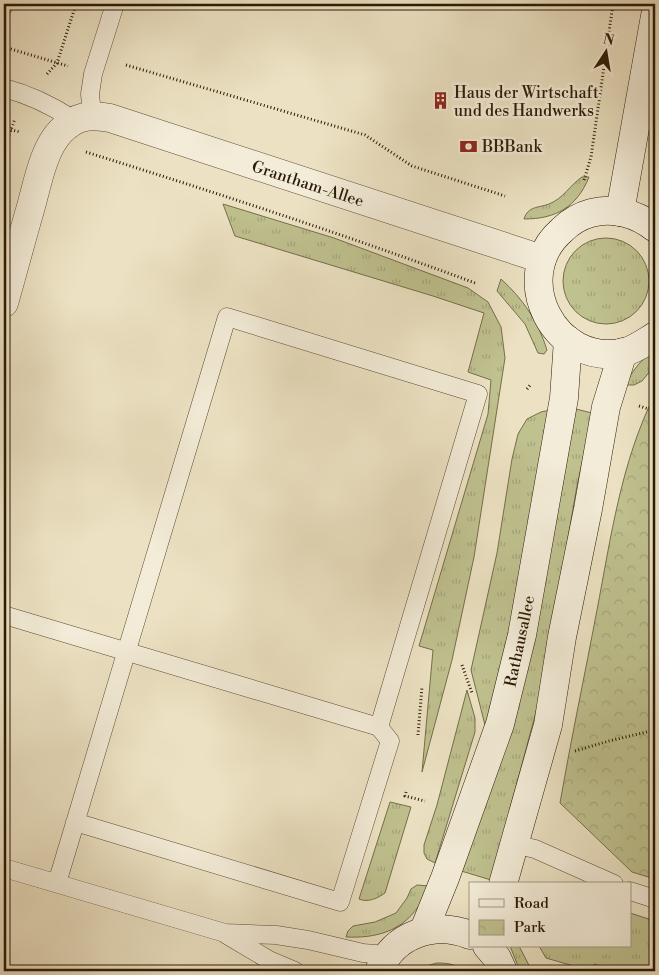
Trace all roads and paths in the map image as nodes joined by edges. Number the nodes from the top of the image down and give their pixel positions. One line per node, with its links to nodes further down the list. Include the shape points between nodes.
1 (76, 4): 6 (path)
2 (115, 4): 7 (lane)
3 (613, 4): 13 (path)
4 (655, 16): 15 (street)
5 (4, 47): 6 (path)
6 (57, 63): 7 (path); 9 (path)
7 (93, 74): 10 (lane); 14 (path, via 121,64 365,134 412,166)
8 (4, 88): 9 (lane, Grantham-Allee)
9 (28, 94): 10 (lane, Grantham-Allee)
10 (83, 118): 12 (street, via 60,132); 17 (street, Grantham-Allee, via 110,118)
11 (4, 128): 12 (path)
12 (52, 142): 18 (path, via 376,246); 19 (street)
13 (591, 157)
14 (505, 196)
15 (620, 212): 16 (street, via 634,215); 17 (street, via 600,210 571,222 553,237)
16 (655, 228)
17 (542, 259): 21 (street, via 538,276 539,294 552,324)
18 (474, 283)
19 (4, 303)
20 (655, 336): 22 (street, via 637,348)
21 (568, 340): 22 (street, via 592,351); 42 (street, Rathausallee, via 564,398 520,644 500,724)
22 (623, 352): 35 (street, via 606,407 548,726)
23 (634, 404): 24 (path)
24 (655, 411)
25 (4, 615): 26 (lane)
26 (127, 651): 28 (lane); 28 (lane, via 227,317 251,324 478,394); 34 (lane)
27 (423, 683): 30 (path)
28 (379, 727): 34 (lane, via 390,741 340,902)
29 (655, 730): 31 (path)
30 (418, 739)
31 (569, 753)
32 (408, 786): 33 (path, via 405,796)
33 (425, 801)
34 (75, 822): 39 (lane)
35 (514, 844): 37 (street); 38 (lane, via 535,849)
36 (4, 868): 39 (lane)
37 (504, 882)
38 (609, 882)
39 (57, 883): 43 (lane)
40 (632, 891): 41 (lane)
41 (655, 899)
42 (424, 930): 44 (street, via 447,928); 45 (street, via 393,948)
43 (225, 933): 45 (lane, via 308,940 363,953); 46 (lane, via 269,960)
44 (469, 939)
45 (383, 963)
46 (295, 971)
47 (596, 971): 48 (path)
48 (600, 971)

